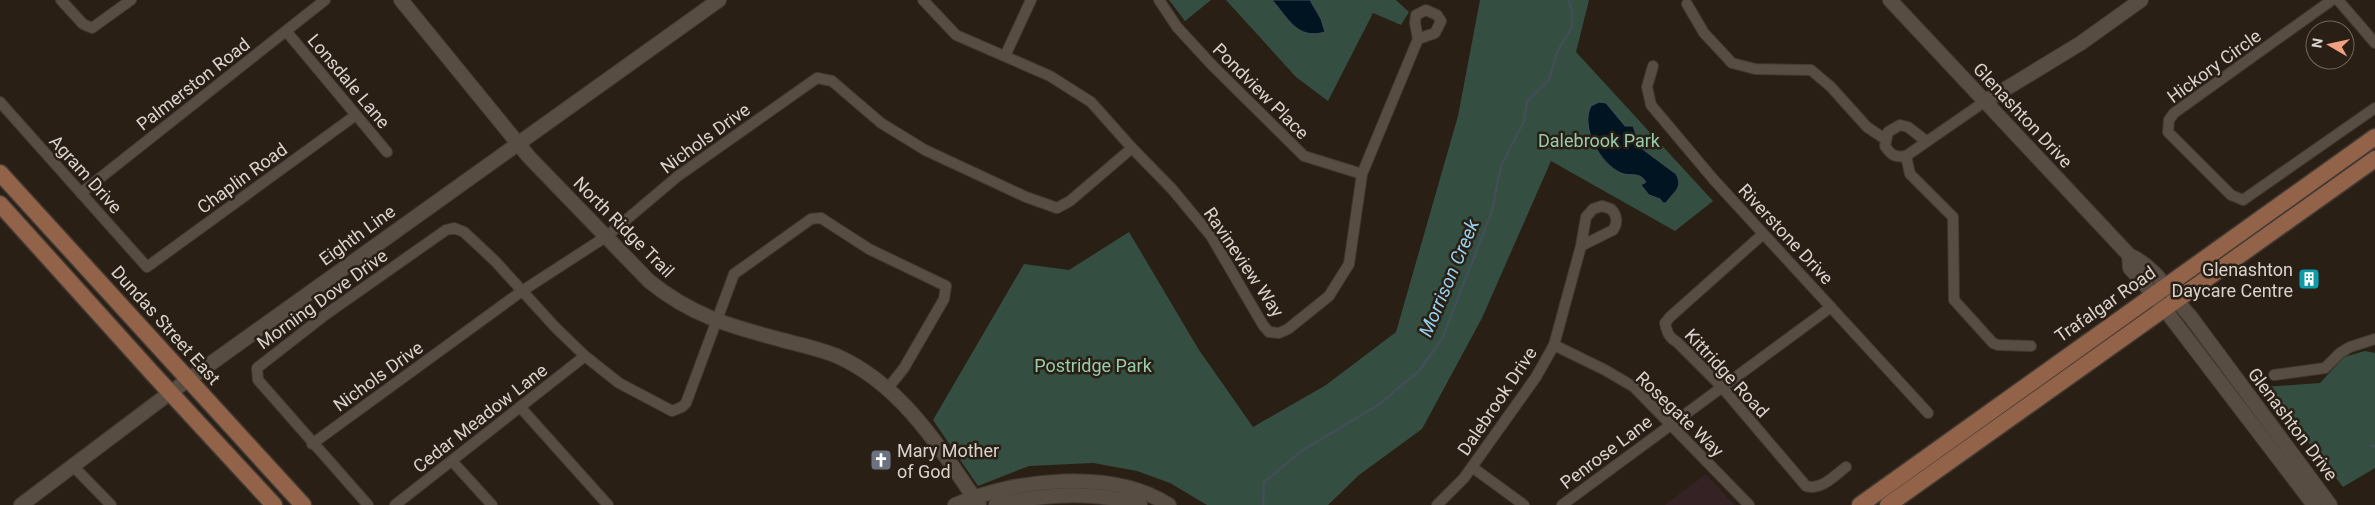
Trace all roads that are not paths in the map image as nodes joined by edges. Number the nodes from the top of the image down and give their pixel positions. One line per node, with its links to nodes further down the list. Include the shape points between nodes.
1 (61, 0): 2 (street, via 83,24 92,28)
2 (131, 0)
3 (325, 0): 16 (street, Palmerston Road)
4 (401, 0): 28 (street, North Ridge Trail)
5 (719, 0): 28 (street, Eighth Line)
6 (923, 0): 19 (street, Ravineview Way, via 956,35)
7 (1031, 0): 19 (street)
8 (1159, 0): 34 (street, Pondview Place, via 1177,27 1206,59 1304,156)
9 (1429, 0): 15 (street)
10 (1890, 0): 22 (street, Glenashton Drive)
11 (2141, 0): 22 (street, via 2081,43)
12 (2332, 0): 23 (street, Hickory Circle, via 2174,113 2169,120 2168,132 2231,195 2243,200)
13 (2338, 0): 18 (street)
14 (1687, 4): 26 (street, via 1704,33 1732,63 1755,68 1811,70 1867,127)
15 (1431, 11): 17 (street, Ravineview Way, via 1416,15); 17 (street, via 1441,21 1439,27 1435,33)
16 (286, 31): 24 (street, Lonsdale Lane); 35 (street, Palmerston Road)
17 (1418, 39): 34 (street, Ravineview Way)
18 (2375, 43)
19 (1005, 56): 29 (street, Ravineview Way, via 1050,76 1091,102)
20 (1653, 66): 37 (street, Riverstone Drive, via 1646,87 1651,105)
21 (0, 102): 35 (street, Agram Drive)
22 (1984, 102): 27 (street); 41 (street, Glenashton Drive, via 2129,255 2140,260)
23 (2375, 108)
24 (356, 114): 30 (street, Lonsdale Lane); 40 (street, Chaplin Road)
25 (2375, 137): 41 (main road, Trafalgar Road)
26 (1885, 140): 27 (street, via 1888,132 1900,125 1908,126); 31 (street, via 1891,154)
27 (1926, 140): 31 (street)
28 (517, 143): 38 (street, North Ridge Trail); 51 (street, Eighth Line)
29 (1132, 148): 34 (street, Ravineview Way, via 1172,188 1210,236 1269,332 1279,333 1288,329 1329,296 1349,264); 38 (street, Nichols Drive, via 1070,201 1057,208 1026,198 925,150 881,123 832,81 817,78 678,176)
30 (388, 152)
31 (1906, 156): 48 (street, via 1910,174 1953,217 1954,293 1958,306 1998,346)
32 (2375, 159): 43 (main road, Trafalgar Road)
33 (0, 173): 51 (main road, Dundas Street East)
34 (1362, 174)
35 (81, 193): 40 (street, Agram Drive)
36 (0, 204): 54 (main road)
37 (1763, 234): 44 (street, Riverstone Drive); 52 (street, Kittridge Road, via 1665,323 1671,339)
38 (607, 236): 42 (street, Nichols Drive); 45 (street, North Ridge Trail, via 649,281 700,314)
39 (1580, 246): 47 (street, Dalebrook Drive)
40 (147, 267)
41 (2159, 290): 43 (street, Glenashton Drive); 81 (main road, Trafalgar Road)
42 (522, 291): 49 (street); 58 (street, Nichols Drive); 58 (street, Morning Dove Drive, via 464,232 452,228 325,315 258,365 256,374)
43 (2169, 304): 82 (main road, Trafalgar Road); 83 (street, Glenashton Drive); 84 (street, Glenashton Drive)
44 (1830, 307): 52 (street, Penrose Lane); 56 (street, Riverstone Drive)
45 (718, 321): 49 (street, via 686,403 677,410 667,410 619,383); 53 (street, North Ridge Trail, via 836,356); 53 (street, via 736,272 811,218 821,218 869,249 946,286 944,300 904,368)
46 (2375, 338): 50 (street, via 2340,353 2325,368)
47 (1554, 345): 57 (street, Rosegate Way, via 1634,387); 61 (street, Dalebrook Drive, via 1536,377)
48 (2031, 346)
49 (585, 356): 55 (street, Cedar Meadow Lane)
50 (2274, 375)
51 (190, 381): 54 (street, Eighth Line); 68 (main road, Dundas Street East)
52 (1721, 386): 57 (street, Penrose Lane); 62 (street, Kittridge Road, via 1806,486 1819,487)
53 (888, 388): 63 (street, North Ridge Trail, via 914,415)
54 (171, 392): 60 (street, Eighth Line); 67 (main road)
55 (521, 408): 59 (street, Cedar Meadow Lane); 72 (street)
56 (1928, 412)
57 (1669, 424): 79 (street, Penrose Lane); 80 (street, Rosegate Way)
58 (312, 444): 69 (street, Morning Dove Drive)
59 (452, 460): 70 (street, Cedar Meadow Lane); 71 (street)
60 (73, 466): 65 (street, Eighth Line); 66 (street)
61 (1472, 467): 77 (street, Dalebrook Drive); 78 (street)
62 (1846, 467)
63 (976, 501): 73 (street); 76 (street, via 1039,483 1071,481 1132,490)
64 (1116, 502): 74 (street, via 1067,496 1039,497); 75 (street)
65 (20, 505)
66 (111, 505)
67 (274, 505)
68 (303, 505)
69 (368, 505)
70 (395, 505)
71 (492, 505)
72 (608, 505)
73 (954, 505)
74 (996, 505)
75 (1140, 505)
76 (1169, 505)
77 (1437, 505)
78 (1524, 505)
79 (1562, 505)
80 (1749, 505)
81 (1860, 505)
82 (1888, 505)
83 (2314, 505)
84 (2329, 505)

